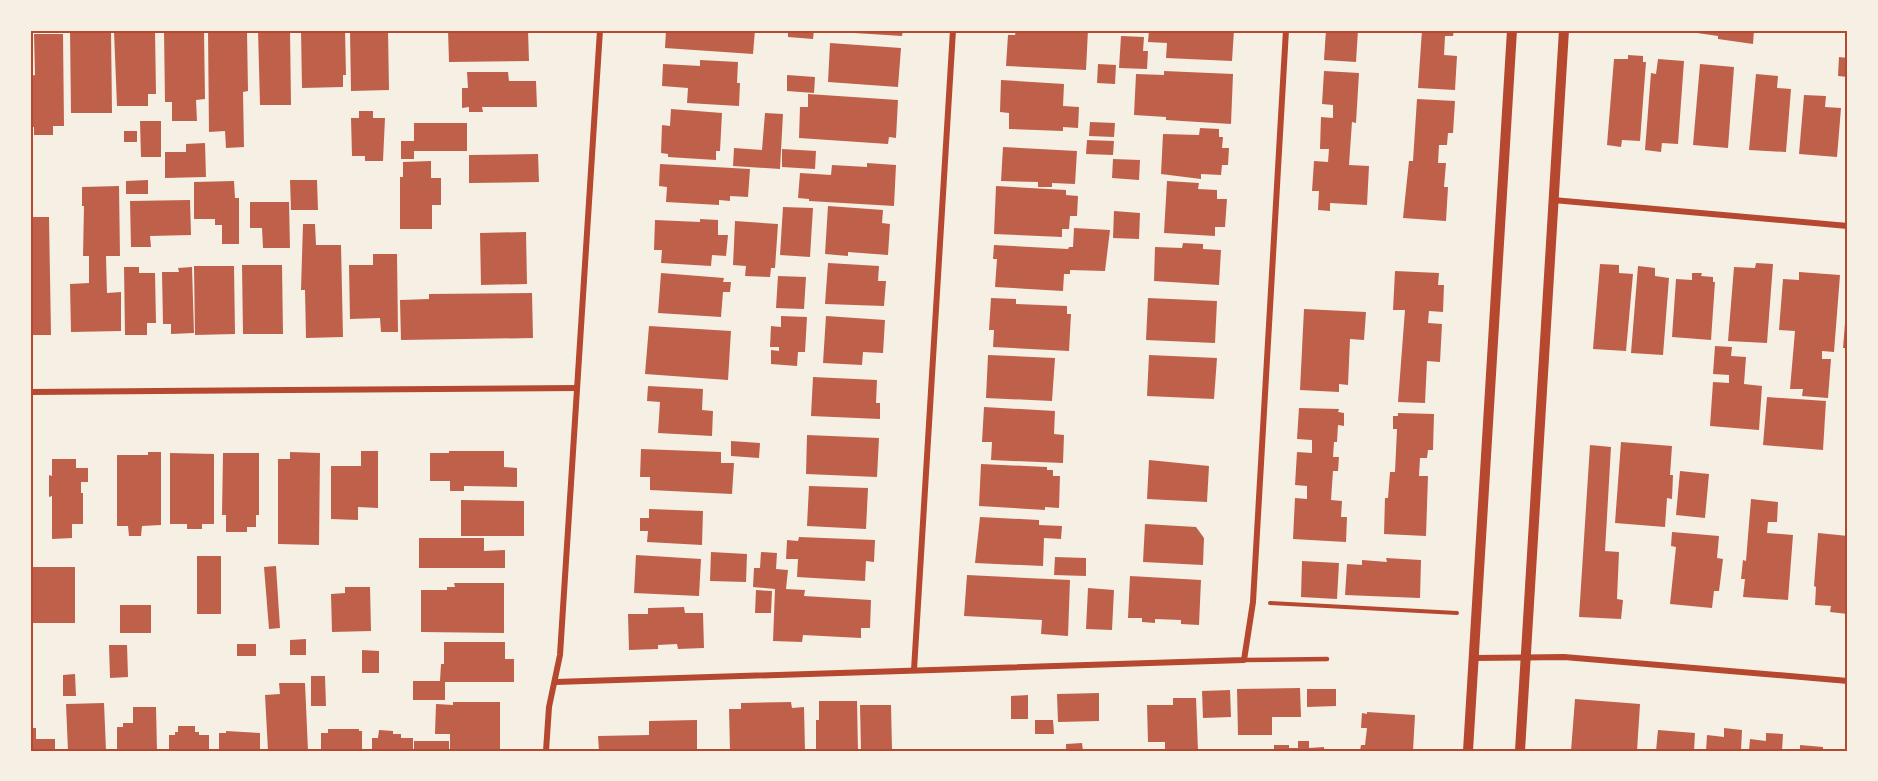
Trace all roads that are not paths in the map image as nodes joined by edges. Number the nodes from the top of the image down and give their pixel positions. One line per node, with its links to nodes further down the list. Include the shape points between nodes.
1 (600, 30): 8 (street)
2 (952, 30): 14 (street)
3 (1286, 30): 13 (street, via 1253,603)
4 (1512, 30): 10 (street)
5 (1564, 30): 6 (street)
6 (1553, 200): 7 (street); 11 (street)
7 (1848, 226)
8 (577, 388): 9 (street); 16 (street, via 560,656)
9 (30, 392)
10 (1473, 658): 11 (street); 18 (street)
11 (1525, 658): 15 (street, via 1564,657); 19 (street)
12 (1327, 659): 13 (lane)
13 (1244, 660): 14 (street)
14 (914, 670): 16 (street)
15 (1848, 681)
16 (555, 682): 17 (street)
17 (546, 751)
18 (1468, 751)
19 (1520, 751)

